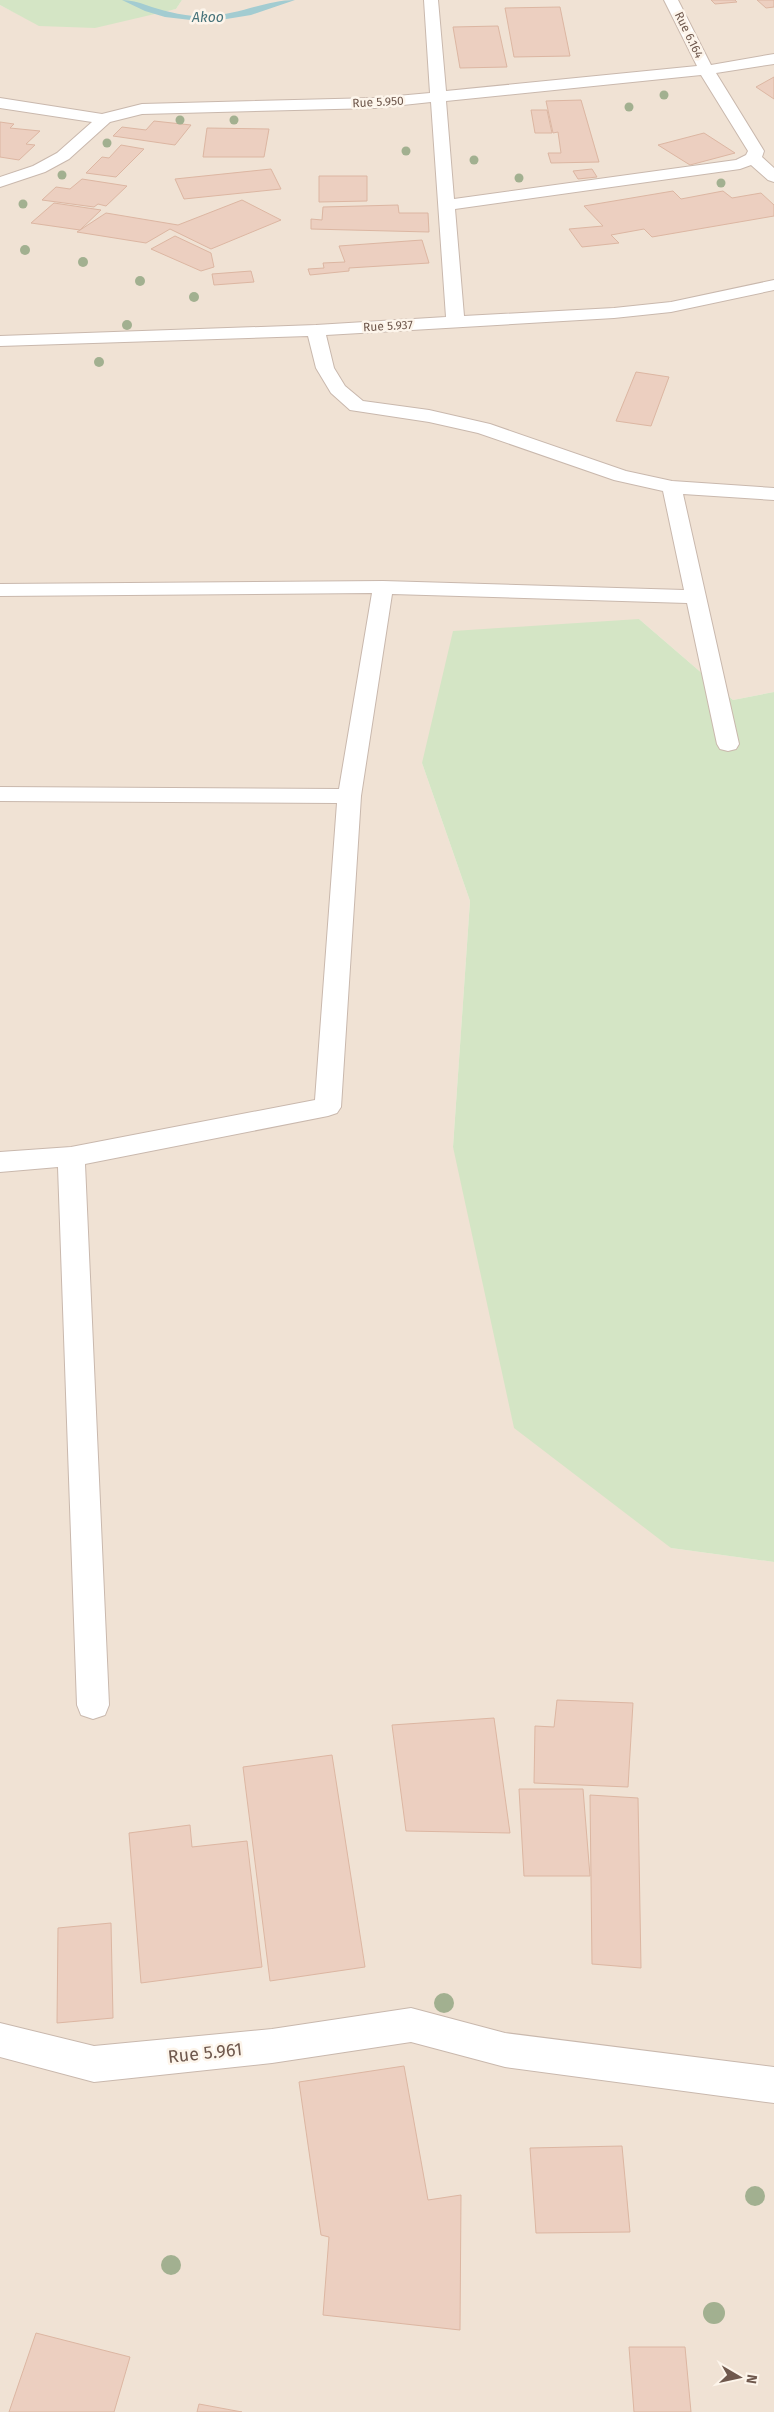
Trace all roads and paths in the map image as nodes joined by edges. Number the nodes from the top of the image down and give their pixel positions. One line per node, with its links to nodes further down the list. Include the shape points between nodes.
1 (431, 0): 5 (street)
2 (671, 0): 4 (street, Rue 6.164)
3 (774, 60): 4 (street, Rue 5.950)
4 (706, 70): 5 (street, Rue 5.950); 8 (street, Rue 6.164, via 756,150)
5 (439, 98): 7 (street, Rue 5.950, via 375,103 142,109 119,112); 11 (street)
6 (0, 103): 7 (street)
7 (104, 120): 10 (street, Rue 5.950, via 63,156 39,169)
8 (753, 158): 9 (street); 11 (street, via 740,164)
9 (774, 177)
10 (0, 182)
11 (444, 205): 13 (street)
12 (774, 285): 13 (street, Rue 5.937, via 671,307)
13 (455, 322): 14 (street, Rue 5.937)
14 (316, 330): 15 (street, Rue 5.937); 16 (street, via 325,368 338,389 357,406 429,416 483,428 622,476)
15 (0, 341)
16 (672, 487): 17 (street); 20 (street)
17 (774, 494)
18 (383, 587): 19 (street); 20 (street); 23 (street)
19 (0, 590)
20 (696, 598): 21 (street)
21 (728, 744)
22 (0, 794): 23 (street)
23 (349, 796): 24 (street, via 328,1107)
24 (71, 1157): 25 (street); 26 (street)
25 (0, 1162)
26 (93, 1705)
27 (0, 2040): 28 (street, Rue 5.961, via 94,2064 272,2046 411,2025 505,2050)
28 (774, 2085)

